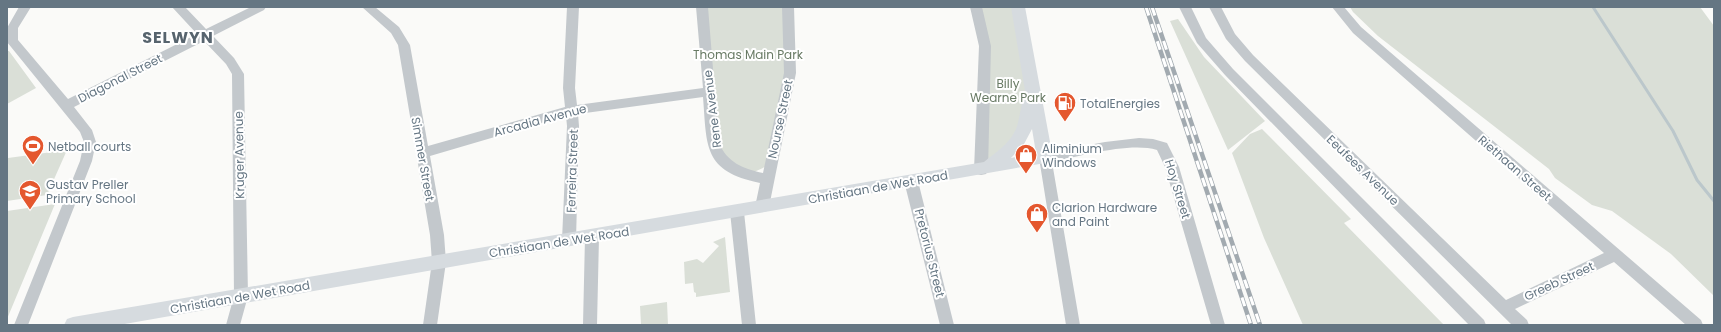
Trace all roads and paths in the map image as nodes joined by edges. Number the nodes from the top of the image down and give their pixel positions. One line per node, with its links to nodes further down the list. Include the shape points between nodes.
1 (25, 7): 14 (street, via 12,32)
2 (178, 7): 13 (street, Kruger Avenue)
3 (260, 7): 13 (street, Diagonal Street)
4 (368, 7): 19 (street, Simmer Street, via 395,30 402,40)
5 (573, 7): 18 (street, Ferreira Street, via 569,88)
6 (702, 7): 16 (street, Rene Avenue)
7 (788, 7): 22 (street, Nourse Street, via 790,73)
8 (976, 7): 21 (street, via 984,40)
9 (1018, 7): 15 (main road)
10 (1185, 7): 41 (street, via 1201,40 1229,72)
11 (1215, 7): 31 (street, Eeufees Avenue, via 1230,36 1249,58)
12 (1338, 7): 28 (street, Riethaan Street, via 1357,30)
13 (205, 34): 17 (street, Diagonal Street); 30 (street, Kruger Avenue, via 230,61 238,74)
14 (11, 45): 17 (street)
15 (1031, 81): 20 (main road); 21 (main road, via 1029,112 1024,131 1014,146)
16 (708, 92): 18 (street, Arcadia Avenue); 22 (street, Rene Avenue, via 713,143 718,156 724,163 741,173)
17 (65, 106): 32 (street, via 86,130 90,142 89,149)
18 (572, 110): 19 (street, Arcadia Avenue); 27 (street, Ferreira Street)
19 (422, 153): 29 (street, Simmer Street, via 437,235)
20 (1045, 158): 21 (main road, Christiaan de Wet Road); 39 (street); 40 (street, Hoy Street, via 1136,143 1154,143 1162,146 1172,167)
21 (984, 169): 23 (main road, Christiaan de Wet Road)
22 (767, 179): 24 (street, Nourse Street)
23 (911, 181): 24 (main road, Christiaan de Wet Road); 38 (street, Pretorius Street)
24 (762, 207): 25 (main road, Christiaan de Wet Road)
25 (737, 212): 26 (main road, Christiaan de Wet Road); 37 (street)
26 (592, 237): 27 (main road, Christiaan de Wet Road); 36 (street)
27 (569, 240): 29 (main road, Christiaan de Wet Road)
28 (1614, 255): 31 (street, Greeb Street); 43 (street, Riethaan Street)
29 (439, 262): 30 (main road, Christiaan de Wet Road); 35 (street, Simmer Street)
30 (241, 296): 33 (main road, Christiaan de Wet Road); 34 (street, Kruger Avenue)
31 (1505, 307): 42 (street, Eeufees Avenue)
32 (21, 325)
33 (73, 325)
34 (233, 325)
35 (430, 325)
36 (590, 325)
37 (749, 325)
38 (948, 325)
39 (1073, 325)
40 (1218, 325)
41 (1479, 325)
42 (1522, 325)
43 (1696, 325)

